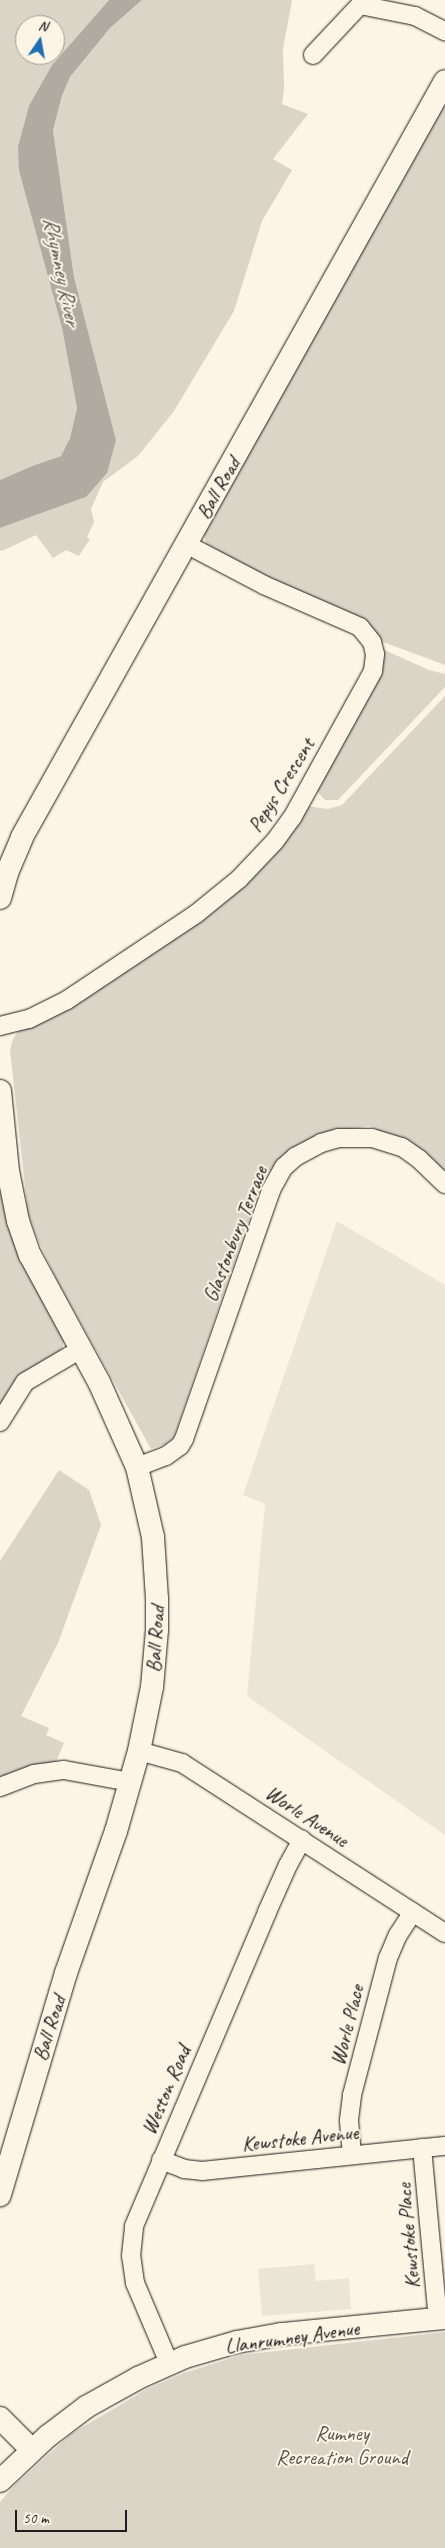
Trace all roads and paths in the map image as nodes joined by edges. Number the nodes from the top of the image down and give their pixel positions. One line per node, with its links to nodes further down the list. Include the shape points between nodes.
1 (360, 3): 2 (street, via 414,16); 3 (street)
2 (445, 31)
3 (313, 55)
4 (445, 81): 5 (street, Ball Road)
5 (186, 544): 6 (street, Ball Road, via 22,837); 7 (street, Pepys Crescent, via 271,588 360,627 372,642 375,654 372,671 292,818 239,879 189,919 67,1000 29,1019)
6 (0, 896)
7 (0, 1026)
8 (0, 1091): 10 (street, Ball Road, via 8,1171 18,1221 37,1268)
9 (445, 1184): 12 (street, Glastonbury Terrace, via 402,1147 372,1138 330,1140 308,1149 284,1167 271,1190 184,1439 173,1451)
10 (81, 1349): 11 (street, via 26,1382); 12 (street, Ball Road, via 112,1407)
11 (0, 1422)
12 (137, 1467): 13 (street, Ball Road, via 153,1538 158,1599 153,1678)
13 (139, 1751): 14 (street, Ball Road); 16 (street, Worle Avenue, via 182,1763)
14 (130, 1782): 15 (street, via 57,1770 34,1774); 23 (street, Ball Road, via 114,1839 66,1972)
15 (0, 1787)
16 (302, 1840): 17 (street, Worle Avenue); 22 (street, Weston Road, via 281,1881)
17 (413, 1912): 18 (street, Worle Avenue); 21 (street, Worle Place, via 398,1934 388,1958 352,2095 348,2120)
18 (444, 1930)
19 (445, 2146): 20 (street, Kewstoke Avenue)
20 (422, 2148): 21 (street, Kewstoke Avenue); 24 (street, Kewstoke Place)
21 (352, 2154): 22 (street, Kewstoke Avenue, via 202,2171 184,2169)
22 (161, 2160): 25 (street, Weston Road, via 137,2215 131,2262 134,2283)
23 (0, 2195)
24 (442, 2319): 25 (street, Llanrumney Avenue, via 266,2336 214,2348)
25 (169, 2364): 27 (street, Llanrumney Avenue, via 86,2407)
26 (0, 2418): 27 (street)
27 (32, 2450): 28 (street, Llanrumney Avenue)
28 (0, 2481)

